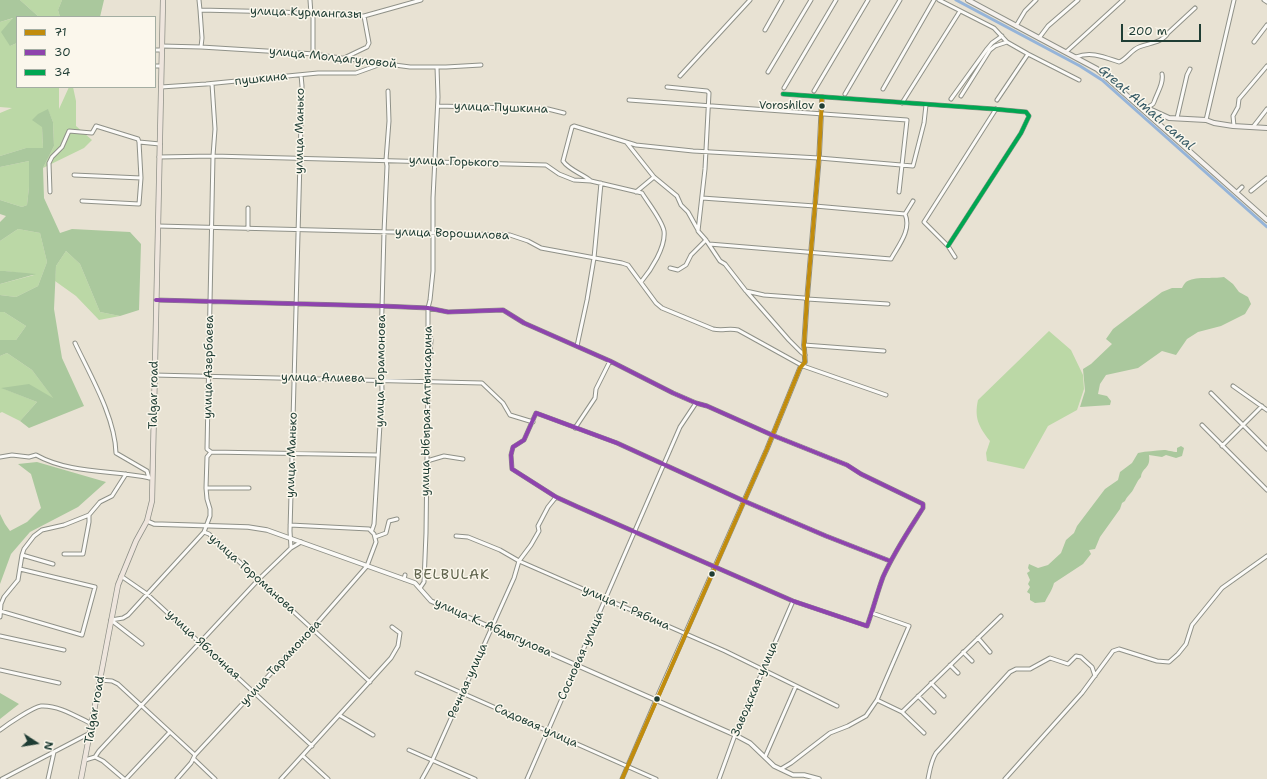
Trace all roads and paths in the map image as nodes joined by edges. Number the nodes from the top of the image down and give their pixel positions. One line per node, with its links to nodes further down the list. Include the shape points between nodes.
1 (162, 0): 33 (main road, Talgar road)
2 (199, 0): 21 (street)
3 (310, 0): 23 (street)
4 (421, 0): 24 (street, улица Курмангазы)
5 (750, 0): 50 (street)
6 (782, 0): 27 (street)
7 (811, 0): 47 (street)
8 (836, 0): 55 (street)
9 (868, 0): 58 (street)
10 (900, 0): 60 (street)
11 (934, 0): 56 (street)
12 (939, 0): 22 (street)
13 (968, 0): 26 (main road)
14 (1036, 0): 26 (street, via 1025,10)
15 (1078, 0): 29 (street, via 1048,26)
16 (1123, 0): 35 (street)
17 (1234, 0): 76 (street)
18 (1264, 0): 19 (street)
19 (1267, 2)
20 (1195, 8): 38 (street, via 1165,38 1134,49 1122,61 1095,54)
21 (200, 10): 23 (street, улица Курмангазы); 32 (street)
22 (960, 11): 28 (street, via 994,28); 66 (street)
23 (312, 14): 24 (street, улица Курмангазы); 36 (street)
24 (364, 16): 39 (street, via 369,43 367,47)
25 (1267, 24): 31 (street)
26 (1016, 26): 29 (main road)
27 (765, 30)
28 (1002, 36): 30 (street); 63 (street, via 987,49)
29 (1039, 38): 35 (main road)
30 (1007, 42): 37 (street); 61 (street, via 990,50)
31 (1254, 42)
32 (201, 47): 33 (street, улица Молдагуловой); 36 (street, улица Молдагуловой)
33 (162, 48): 34 (street, улица Молдагуловой); 43 (main road, Talgar road)
34 (156, 50)
35 (1066, 52): 38 (main road)
36 (313, 54): 39 (street, улица Молдагуловой)
37 (1028, 54): 51 (street); 65 (street)
38 (1076, 57): 71 (main road, via 1097,69)
39 (344, 58): 40 (street, улица Молдагуловой)
40 (383, 63): 45 (street, улица Молдагуловой); 49 (street, пушкина, via 356,73)
41 (481, 65): 45 (street, улица Молдагуловой)
42 (156, 66): 43 (street)
43 (161, 66): 53 (main road, Talgar road)
44 (1267, 66): 77 (street, via 1238,99)
45 (437, 67): 69 (street, улица Ыбырая Алтынсарина)
46 (1190, 69): 75 (street)
47 (768, 72)
48 (1162, 74): 71 (street, via 1154,102)
49 (301, 75): 52 (street, пушкина); 87 (street, улица Манько)
50 (680, 76)
51 (1079, 80)
52 (212, 84): 53 (street, пушкина); 84 (street, улица Азербаева, via 215,129)
53 (161, 87): 82 (main road, Talgar road)
54 (668, 87): 67 (street, via 706,91 709,93)
55 (784, 88)
56 (883, 89)
57 (388, 91): 88 (street, улица Торамонова)
58 (814, 91)
59 (783, 94): 62 (street)
60 (845, 94)
61 (961, 96)
62 (822, 97): 66 (street); 74 (street)
63 (951, 99)
64 (629, 100): 67 (street)
65 (997, 100)
66 (902, 103): 68 (street)
67 (708, 105): 74 (street); 83 (street)
68 (926, 105): 70 (street); 90 (street, via 924,124 913,166)
69 (438, 106): 73 (street, улица Пушкина, via 548,109); 89 (street, улица Ыбырая Алтынсарина)
70 (996, 109): 119 (street, via 924,222); 119 (street, via 1026,112 1028,120)
71 (1146, 109): 75 (main road); 102 (main road)
72 (1267, 109): 78 (street)
73 (564, 113)
74 (821, 114): 86 (street); 90 (street, via 908,120)
75 (1177, 118): 76 (main road)
76 (1206, 120): 77 (main road)
77 (1234, 126): 78 (main road)
78 (1252, 127): 79 (main road)
79 (1267, 128)
80 (139, 142): 82 (street); 93 (street); 99 (street, via 138,139 96,126 92,133 69,132 62,147 48,163)
81 (627, 142): 83 (street); 92 (street); 95 (street, via 572,127 563,161)
82 (160, 144): 85 (main road, Talgar road)
83 (705, 151): 86 (street); 103 (street)
84 (213, 156): 85 (street, улица Горького); 87 (street, улица Горького); 111 (street, улица Азербаева)
85 (160, 157): 110 (main road, Talgar road)
86 (819, 158): 90 (street); 106 (street)
87 (300, 159): 88 (street, улица Горького); 113 (street, улица Манько)
88 (386, 160): 89 (street, улица Горького); 115 (street, улица Торамонова)
89 (435, 162): 95 (street, улица Горького, via 541,164 567,178); 116 (street, улица Ыбырая Алтынсарина)
90 (903, 165): 101 (street)
91 (74, 176): 93 (street)
92 (654, 177): 100 (street); 114 (street, via 677,196)
93 (141, 178): 105 (street, via 139,204)
94 (1267, 178): 98 (street)
95 (591, 181): 96 (street, улица Горького)
96 (601, 183): 100 (street, улица Горького); 122 (street)
97 (1242, 187): 102 (street)
98 (1252, 191)
99 (50, 192)
100 (636, 192): 124 (street, улица Горького, via 642,193 664,231 658,256)
101 (899, 192)
102 (1237, 192): 109 (main road)
103 (702, 198): 106 (street); 114 (street)
104 (913, 201): 108 (street)
105 (82, 202)
106 (815, 206): 108 (street); 120 (street)
107 (248, 208): 112 (street)
108 (905, 214): 120 (street, via 906,230 891,259)
109 (1267, 220)
110 (158, 226): 111 (street, улица Ворошилова); 127 (main road, Talgar road)
111 (212, 228): 112 (street, улица Ворошилова); 128 (street, улица Азербаева)
112 (248, 229): 113 (street, улица Ворошилова)
113 (298, 230): 115 (street, улица Ворошилова); 129 (street, улица Манько)
114 (698, 230): 117 (street)
115 (384, 232): 116 (street, улица Ворошилова); 131 (street, улица Торамонова)
116 (434, 233): 122 (street, улица Ворошилова, via 510,235 542,248); 132 (street, улица Ыбырая Алтынсарина, via 433,278)
117 (706, 240): 118 (street); 123 (street, via 691,255 686,265 678,270)
118 (709, 244): 120 (street); 125 (street)
119 (948, 246): 121 (street)
120 (812, 253): 126 (street)
121 (955, 257)
122 (594, 258): 124 (street, улица Ворошилова, via 628,265); 135 (street)
123 (670, 268)
124 (641, 282): 139 (street, улица Ворошилова, via 662,308 712,329 738,330)
125 (746, 291): 126 (street); 137 (street)
126 (807, 299): 130 (street); 134 (street)
127 (156, 300): 128 (street); 140 (main road, Talgar road)
128 (209, 301): 129 (street); 141 (street, улица Азербаева)
129 (296, 303): 131 (street); 142 (street, улица Манько)
130 (888, 304)
131 (382, 306): 132 (street); 143 (street, улица Торамонова)
132 (428, 308): 135 (street, via 448,312 503,310 524,323); 144 (street, улица Ыбырая Алтынсарина)
133 (75, 342): 166 (street, via 110,419 116,453 147,471)
134 (804, 345): 136 (street); 137 (street)
135 (577, 346): 138 (street)
136 (884, 351)
137 (805, 355): 139 (street)
138 (610, 361): 148 (street, via 673,394); 154 (street, via 596,389 595,398)
139 (803, 366): 147 (street, улица Ворошилова); 155 (street)
140 (154, 375): 141 (street, улица Алиева); 166 (main road, Talgar road)
141 (208, 376): 142 (street, улица Алиева); 158 (street, улица Азербаева, via 207,449)
142 (294, 377): 143 (street, улица Алиева); 159 (street, улица Манько)
143 (382, 380): 144 (street, улица Алиева); 160 (street, улица Торамонова)
144 (428, 381): 151 (street, улица Алиева, via 482,383 503,403 510,415); 163 (street, улица Ыбырая Алтынсарина)
145 (1233, 386): 149 (street)
146 (1211, 393): 153 (street)
147 (886, 395)
148 (696, 403): 155 (street); 164 (street, Сосновая улица, via 680,427)
149 (1262, 406): 150 (street); 153 (street)
150 (1267, 410)
151 (533, 422): 154 (street, via 536,413); 170 (street, via 524,440 513,447 512,469)
152 (1202, 425): 156 (street)
153 (1243, 425): 156 (street); 157 (street)
154 (575, 428): 164 (street, via 617,443)
155 (772, 435): 171 (street); 189 (street, via 846,465 923,504 923,508)
156 (1222, 446): 169 (street)
157 (1267, 449)
158 (211, 452): 159 (street); 167 (street, улица Азербаева, via 207,457)
159 (292, 454): 160 (street); 175 (street, улица Манько)
160 (378, 455): 177 (street, улица Торамонова)
161 (0, 457): 165 (street, via 36,455 68,466)
162 (463, 459): 163 (street, via 444,456)
163 (427, 461): 198 (street, улица Ыбырая Алтынсарина, via 424,582)
164 (664, 465): 171 (street); 179 (street, Сосновая улица)
165 (126, 474): 166 (street); 172 (street, via 112,496 100,502)
166 (151, 479): 174 (main road, Talgar road, via 152,501)
167 (206, 488): 168 (street); 176 (street, улица Азербаева, via 210,509)
168 (248, 488)
169 (1267, 490)
170 (556, 498): 179 (street); 188 (street, Речная улица, via 548,507 538,526 539,531)
171 (744, 501): 189 (street); 192 (street)
172 (89, 515): 185 (street, via 83,554); 186 (street, via 42,530 29,542)
173 (396, 519): 181 (street, via 389,521 386,533)
174 (146, 521): 176 (street, улица К. Абдыгулова, via 154,524); 195 (main road, Talgar road)
175 (290, 525): 177 (street); 182 (street, улица Манько)
176 (208, 526): 178 (street); 182 (street, улица К. Абдыгулова, via 248,527)
177 (372, 530): 181 (street)
178 (204, 532): 196 (street, улица Тороманова, via 210,534); 199 (street)
179 (635, 532): 192 (street); 200 (street, Сосновая улица)
180 (456, 536): 188 (street, улица Г. Рябича, via 468,537)
181 (376, 537): 191 (street, улица Тарамонова)
182 (290, 538): 183 (street, улица К. Абдыгулова); 184 (street, улица Манько)
183 (301, 542): 184 (street); 191 (street, улица К. Абдыгулова)
184 (291, 548): 196 (street)
185 (64, 554)
186 (22, 555): 190 (street); 193 (street)
187 (1267, 556): 225 (street, via 1222,588 1192,625 1186,644 1168,662 1119,649 1113,651)
188 (519, 561): 200 (street, улица Г. Рябича); 208 (street, Речная улица, via 514,578)
189 (890, 561): 203 (street)
190 (53, 564)
191 (367, 566): 197 (street, улица К. Абдыгулова); 209 (street, улица Тарамонова)
192 (714, 567): 201 (street); 210 (street)
193 (20, 569): 202 (street, via 18,580 4,597); 202 (street, via 95,587 82,635)
194 (405, 575): 197 (street)
195 (121, 576): 199 (street, улица Яблочная); 206 (main road, Talgar road)
196 (259, 579): 209 (street, улица Тороманова); 213 (street)
197 (404, 579): 198 (street, улица К. Абдыгулова)
198 (420, 588): 208 (street, улица К. Абдыгулова, via 431,601)
199 (147, 594): 206 (street, via 128,615); 213 (street, улица Яблочная)
200 (606, 599): 210 (street, улица Г. Рябича); 219 (street, Сосновая улица)
201 (793, 601): 203 (street, via 867,626); 221 (street, Заводская улица)
202 (0, 611): 205 (street)
203 (872, 613): 236 (street, via 909,626)
204 (1001, 616): 212 (street)
205 (0, 617)
206 (111, 620): 214 (street); 226 (main road, Talgar road)
207 (392, 627): 227 (street, via 400,633 398,646)
208 (491, 627): 219 (street, улица К. Абдыгулова); 232 (street, Речная улица)
209 (312, 629): 227 (street, улица Тороманова); 231 (street, улица Тарамонова)
210 (685, 634): 221 (street, улица Г. Рябича); 235 (street)
211 (0, 636): 215 (street)
212 (978, 638): 216 (street); 217 (street)
213 (200, 642): 231 (street, улица Яблочная); 237 (street)
214 (142, 644)
215 (64, 650)
216 (963, 652): 218 (street); 220 (street)
217 (990, 652)
218 (972, 661)
219 (577, 665): 235 (street, улица К. Абдыгулова); 244 (street, Сосновая улица)
220 (950, 665): 224 (street); 229 (street)
221 (763, 669): 230 (street, улица Г. Рябича); 249 (street, Заводская улица)
222 (0, 670): 228 (street)
223 (417, 673): 232 (street, Садовая улица)
224 (958, 673)
225 (1095, 676): 277 (street, via 1092,667 1078,656 1068,664 1050,658 1030,669 1016,669 1010,672 936,753); 278 (street)
226 (100, 680): 237 (street, via 115,682); 242 (main road, Talgar road)
227 (370, 682): 241 (street)
228 (58, 683)
229 (931, 683): 233 (street); 234 (street)
230 (796, 686): 238 (street, улица Г. Рябича); 256 (street)
231 (254, 692): 250 (street, улица Яблочная); 255 (street, улица Тарамонова)
232 (462, 694): 244 (street, Садовая улица); 258 (street, Речная улица)
233 (918, 696): 239 (street); 240 (street)
234 (944, 696)
235 (656, 700): 249 (street, улица К. Абдыгулова); 259 (street)
236 (877, 700): 239 (street); 260 (street, via 866,716 830,732)
237 (141, 705): 245 (street); 254 (street)
238 (837, 706)
239 (902, 712): 247 (street)
240 (934, 712)
241 (339, 715): 248 (street); 250 (street)
242 (92, 724): 243 (street, via 66,712 40,706); 246 (main road, Talgar road)
243 (0, 730)
244 (548, 731): 259 (street, Садовая улица); 272 (street, Сосновая улица)
245 (170, 732): 255 (street); 265 (street)
246 (90, 733): 252 (street); 257 (main road, Talgar road)
247 (924, 733)
248 (373, 735)
249 (735, 735): 256 (street, улица К. Абдыгулова, via 750,743); 275 (street, Заводская улица)
250 (312, 746): 253 (street)
251 (409, 750): 258 (street)
252 (54, 752): 262 (street); 263 (street)
253 (303, 756): 268 (street); 269 (street)
254 (95, 757): 257 (street); 265 (street)
255 (195, 757): 266 (street, улица Тарамонова); 267 (street)
256 (765, 757): 260 (street, улица К. Абдыгулова)
257 (85, 760): 264 (main road, Talgar road)
258 (432, 760): 270 (street, Речная улица); 271 (street)
259 (628, 767): 273 (street); 274 (street, Садовая улица)
260 (781, 769): 261 (street, улица К. Абдыгулова)
261 (804, 777): 276 (street, улица К. Абдыгулова)
262 (2, 779)
263 (48, 779)
264 (82, 779)
265 (125, 779)
266 (177, 779)
267 (215, 779)
268 (281, 779)
269 (328, 779)
270 (422, 779)
271 (475, 779)
272 (527, 779)
273 (622, 779)
274 (656, 779)
275 (718, 779)
276 (819, 779)
277 (928, 779)
278 (1005, 779)

